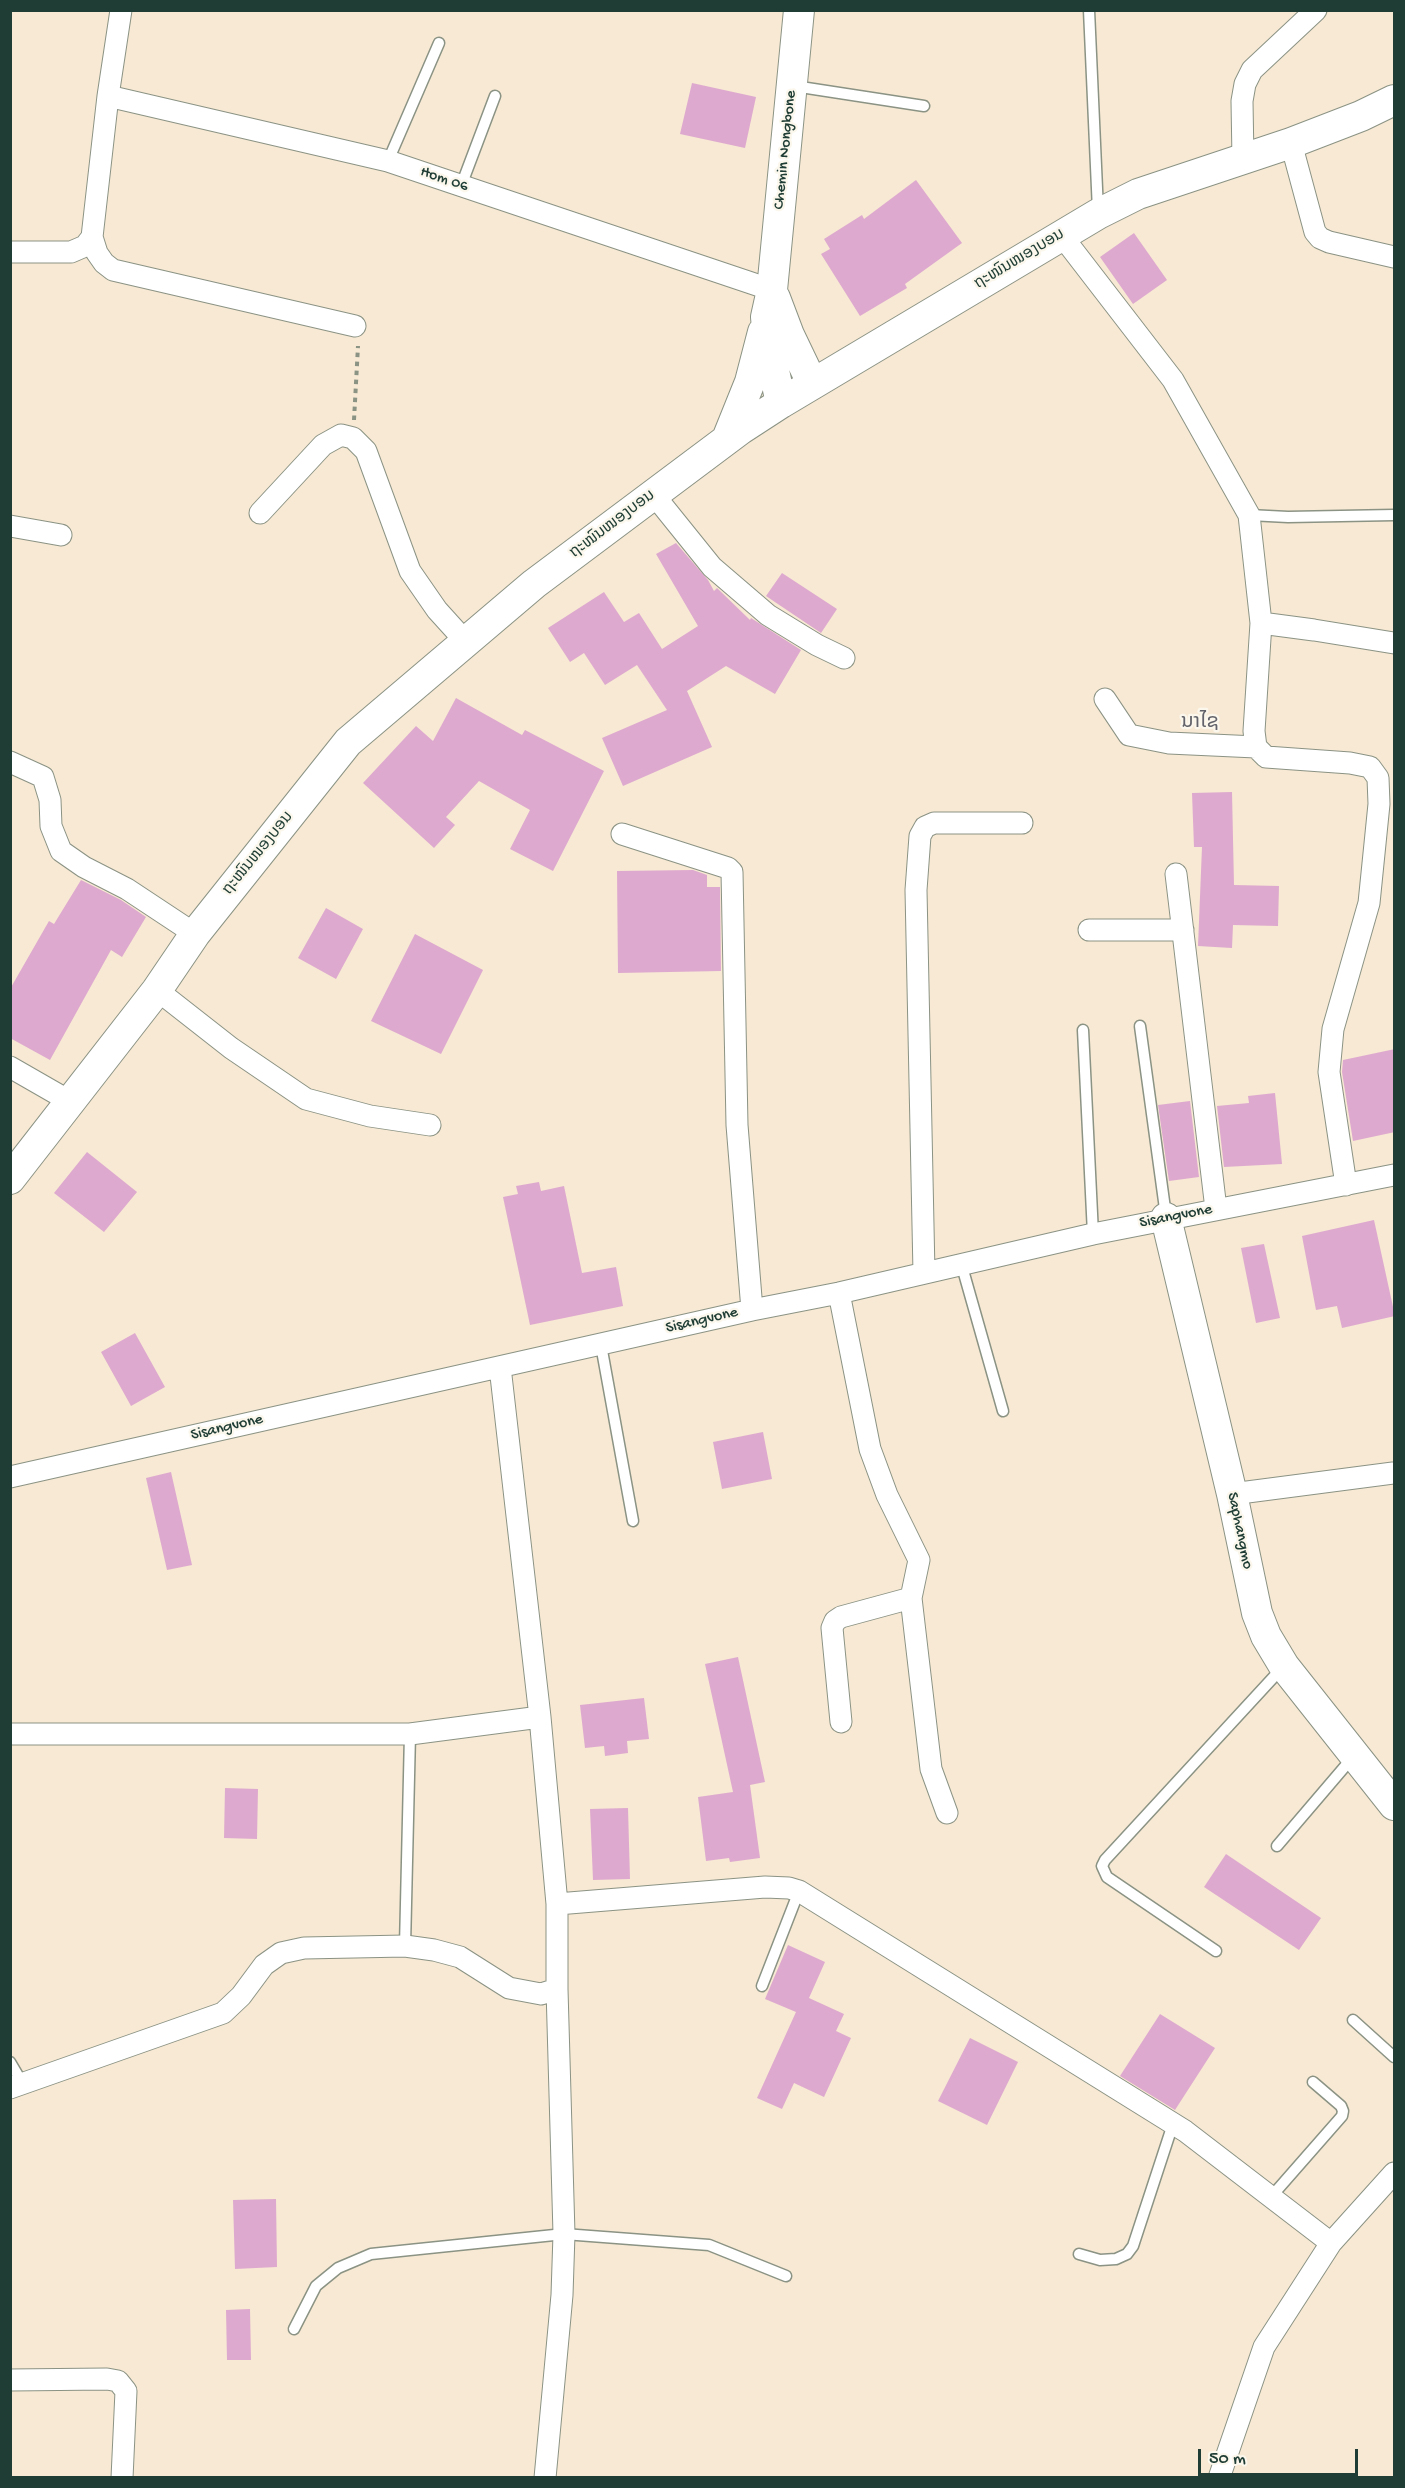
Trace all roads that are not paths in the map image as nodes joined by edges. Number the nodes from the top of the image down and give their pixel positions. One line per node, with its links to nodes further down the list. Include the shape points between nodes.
1 (121, 10): 7 (street)
2 (799, 10): 6 (street, Chemin Nongbone)
3 (1089, 10): 15 (lane)
4 (1316, 10): 12 (street, via 1252,70 1245,84)
5 (440, 43): 13 (lane)
6 (793, 85): 10 (lane); 20 (street, Chemin Nongbone)
7 (108, 96): 13 (street, Hom 06); 17 (street)
8 (495, 96): 14 (lane)
9 (1395, 99): 11 (street, ຖະໜົນໜອງບອນ)
10 (924, 106)
11 (1291, 143): 12 (street, ຖະໜົນໜອງບອນ); 19 (street, via 1315,232 1320,238)
12 (1243, 160): 15 (street, ຖະໜົນໜອງບອນ, via 1138,194)
13 (388, 161): 14 (street, Hom 06)
14 (461, 186): 20 (street, Hom 06)
15 (1098, 213): 16 (street, ຖະໜົນໜອງບອນ)
16 (1062, 236): 22 (street, ຖະໜົນໜອງບອນ); 27 (street, via 1173,380)
17 (93, 237): 18 (street, via 71,252); 21 (street, via 97,253 113,270)
18 (10, 252)
19 (1395, 257)
20 (769, 303): 22 (street, Chemin Nongbone); 23 (street, Chemin Nongbone, via 769,348); 24 (street, via 750,382)
21 (355, 326)
22 (812, 383): 23 (street, ຖະໜົນໜອງບອນ)
23 (781, 403): 24 (street, ຖະໜົນໜອງບອນ)
24 (726, 440): 25 (street, ຖະໜົນໜອງບອນ)
25 (654, 495): 32 (street, ຖະໜົນໜອງບອນ, via 534,584); 34 (street, via 712,567 760,608)
26 (260, 513): 32 (street, via 322,445 341,435 353,438 366,452 411,571 437,610)
27 (1249, 515): 28 (lane); 31 (street)
28 (1395, 515)
29 (10, 526): 30 (street)
30 (62, 535)
31 (1261, 623): 33 (street); 36 (street)
32 (466, 642): 43 (street, ຖະໜົນໜອງບອນ, via 348,742)
33 (1395, 643)
34 (844, 658)
35 (1106, 699): 36 (street, via 1129,735 1169,743)
36 (1256, 747): 52 (street, via 1266,757 1370,767 1378,778 1380,804 1369,903 1333,1029 1329,1072)
37 (10, 762): 43 (street, via 43,777 50,800 51,826 62,851)
38 (1022, 823): 57 (street, via 934,823 920,836 916,890)
39 (622, 834): 59 (street, via 732,872 737,1125)
40 (1176, 874): 42 (street)
41 (1089, 930): 42 (street)
42 (1183, 930): 53 (street)
43 (195, 934): 44 (street, ຖະໜົນໜອງບອນ)
44 (157, 990): 48 (street, ຖະໜົນໜອງບອນ); 49 (street, via 231,1048 306,1099 370,1116)
45 (1140, 1026): 54 (lane)
46 (1083, 1030): 55 (lane)
47 (10, 1067): 48 (street)
48 (71, 1102): 51 (street, ຖະໜົນໜອງບອນ)
49 (430, 1125)
50 (1395, 1175): 52 (street, Sisangvone)
51 (10, 1179)
52 (1346, 1185): 53 (street, Sisangvone)
53 (1216, 1209): 54 (street, Sisangvone)
54 (1166, 1218): 55 (street, Sisangvone); 65 (street, Saphangmo)
55 (1093, 1234): 56 (street, Sisangvone)
56 (961, 1263): 57 (street, Sisangvone); 62 (lane)
57 (924, 1273): 58 (street, Sisangvone)
58 (839, 1293): 59 (street, Sisangvone); 67 (street, via 870,1449 887,1495 919,1560)
59 (752, 1310): 60 (street, Sisangvone)
60 (601, 1345): 61 (street, Sisangvone); 66 (lane)
61 (500, 1367): 64 (street, Sisangvone); 69 (street)
62 (1003, 1411)
63 (1393, 1473): 65 (street)
64 (10, 1477)
65 (1232, 1494): 68 (street, Saphangmo, via 1257,1613)
66 (633, 1521)
67 (911, 1598): 70 (street, via 835,1621 832,1628); 75 (street, via 931,1769)
68 (1284, 1666): 73 (street, Saphangmo); 80 (lane, via 1102,1866 1107,1877)
69 (540, 1717): 72 (street); 78 (street)
70 (841, 1722)
71 (10, 1734): 72 (street)
72 (410, 1734): 79 (lane)
73 (1354, 1756): 74 (street, Saphangmo); 76 (lane)
74 (1395, 1805)
75 (947, 1813)
76 (1277, 1846)
77 (799, 1891): 78 (street, via 765,1887); 81 (lane); 88 (street)
78 (557, 1904): 82 (street)
79 (405, 1946): 82 (street, via 460,1957 509,1988 541,1994); 87 (street, via 304,1948 281,1953 264,1965 223,2013)
80 (1216, 1951)
81 (762, 1986)
82 (557, 1989): 91 (street)
83 (1353, 2020): 84 (lane)
84 (1395, 2057)
85 (10, 2062): 87 (lane)
86 (1313, 2082): 90 (lane, via 1341,2106 1342,2116)
87 (17, 2086)
88 (1173, 2124): 90 (street); 93 (lane, via 1133,2246 1116,2259 1100,2260)
89 (1395, 2173): 92 (street)
90 (1271, 2197): 92 (street)
91 (564, 2234): 94 (lane, via 709,2245); 95 (lane, via 371,2254 338,2268 316,2286); 98 (street)
92 (1331, 2243): 99 (street, via 1264,2347)
93 (1078, 2254)
94 (786, 2276)
95 (294, 2329)
96 (10, 2380): 97 (street, via 118,2381 126,2391)
97 (122, 2478)
98 (545, 2478)
99 (1219, 2478)

